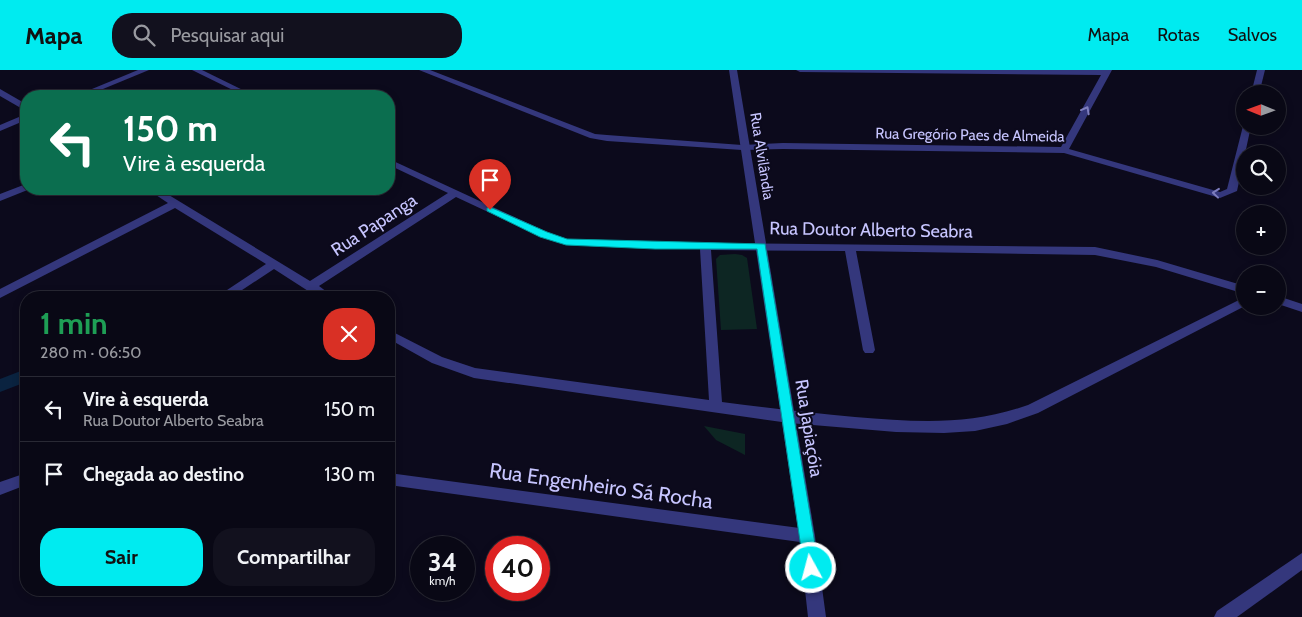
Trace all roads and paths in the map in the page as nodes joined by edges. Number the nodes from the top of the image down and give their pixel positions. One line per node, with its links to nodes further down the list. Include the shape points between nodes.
1 (145, 70): 10 (street)
2 (196, 70): 11 (street)
3 (423, 70): 7 (street, Rua Gregório Paes de Almeida)
4 (733, 70): 17 (street, Rua Alvilândia)
5 (800, 70): 8 (street)
6 (1261, 70): 9 (street)
7 (438, 72): 17 (street, Rua Gregório Paes de Almeida, via 593,136 636,142)
8 (1107, 72): 18 (street, one-way to 8)
9 (1257, 85)
10 (94, 90)
11 (238, 90)
12 (0, 92): 13 (street)
13 (20, 104)
14 (20, 120): 15 (street)
15 (0, 128)
16 (1245, 135): 18 (street, Rua Gregório Paes de Almeida, one-way to 18, via 1232,191 1228,194 1208,192)
17 (745, 145): 18 (street, Rua Gregório Paes de Almeida); 26 (street, Rua Alvilândia)
18 (1064, 150)
19 (395, 165): 21 (street, Rua Doutor Alberto Seabra)
20 (20, 190): 23 (street)
21 (455, 193): 25 (street, Rua Doutor Alberto Seabra, via 566,242); 29 (street, Rua Papanga)
22 (161, 195): 24 (street)
23 (0, 198)
24 (174, 204): 28 (street); 33 (street)
25 (706, 246): 26 (street, Rua Doutor Alberto Seabra); 39 (street)
26 (762, 246): 27 (street, Rua Doutor Alberto Seabra); 40 (street, Rua Japiaçóia)
27 (850, 247): 30 (street, Rua Doutor Alberto Seabra, via 1095,251 1157,264); 38 (street)
28 (274, 264): 29 (street); 31 (street)
29 (312, 286): 32 (street)
30 (1236, 287)
31 (232, 291)
32 (319, 291)
33 (0, 294)
34 (1286, 303): 36 (street)
35 (1236, 306): 40 (street, via 1034,409 1007,418 983,424 944,427)
36 (1302, 308)
37 (395, 337): 39 (street, via 437,360 474,374)
38 (869, 350)
39 (716, 408): 40 (street)
40 (789, 418): 44 (street, Rua Japiaçóia)
41 (395, 480): 44 (street, Rua Engenheiro Sá Rocha)
42 (20, 482): 43 (street)
43 (0, 489)
44 (807, 536): 46 (street, Rua Japiaçóia)
45 (1302, 561): 47 (street)
46 (817, 617)
47 (1223, 617)

